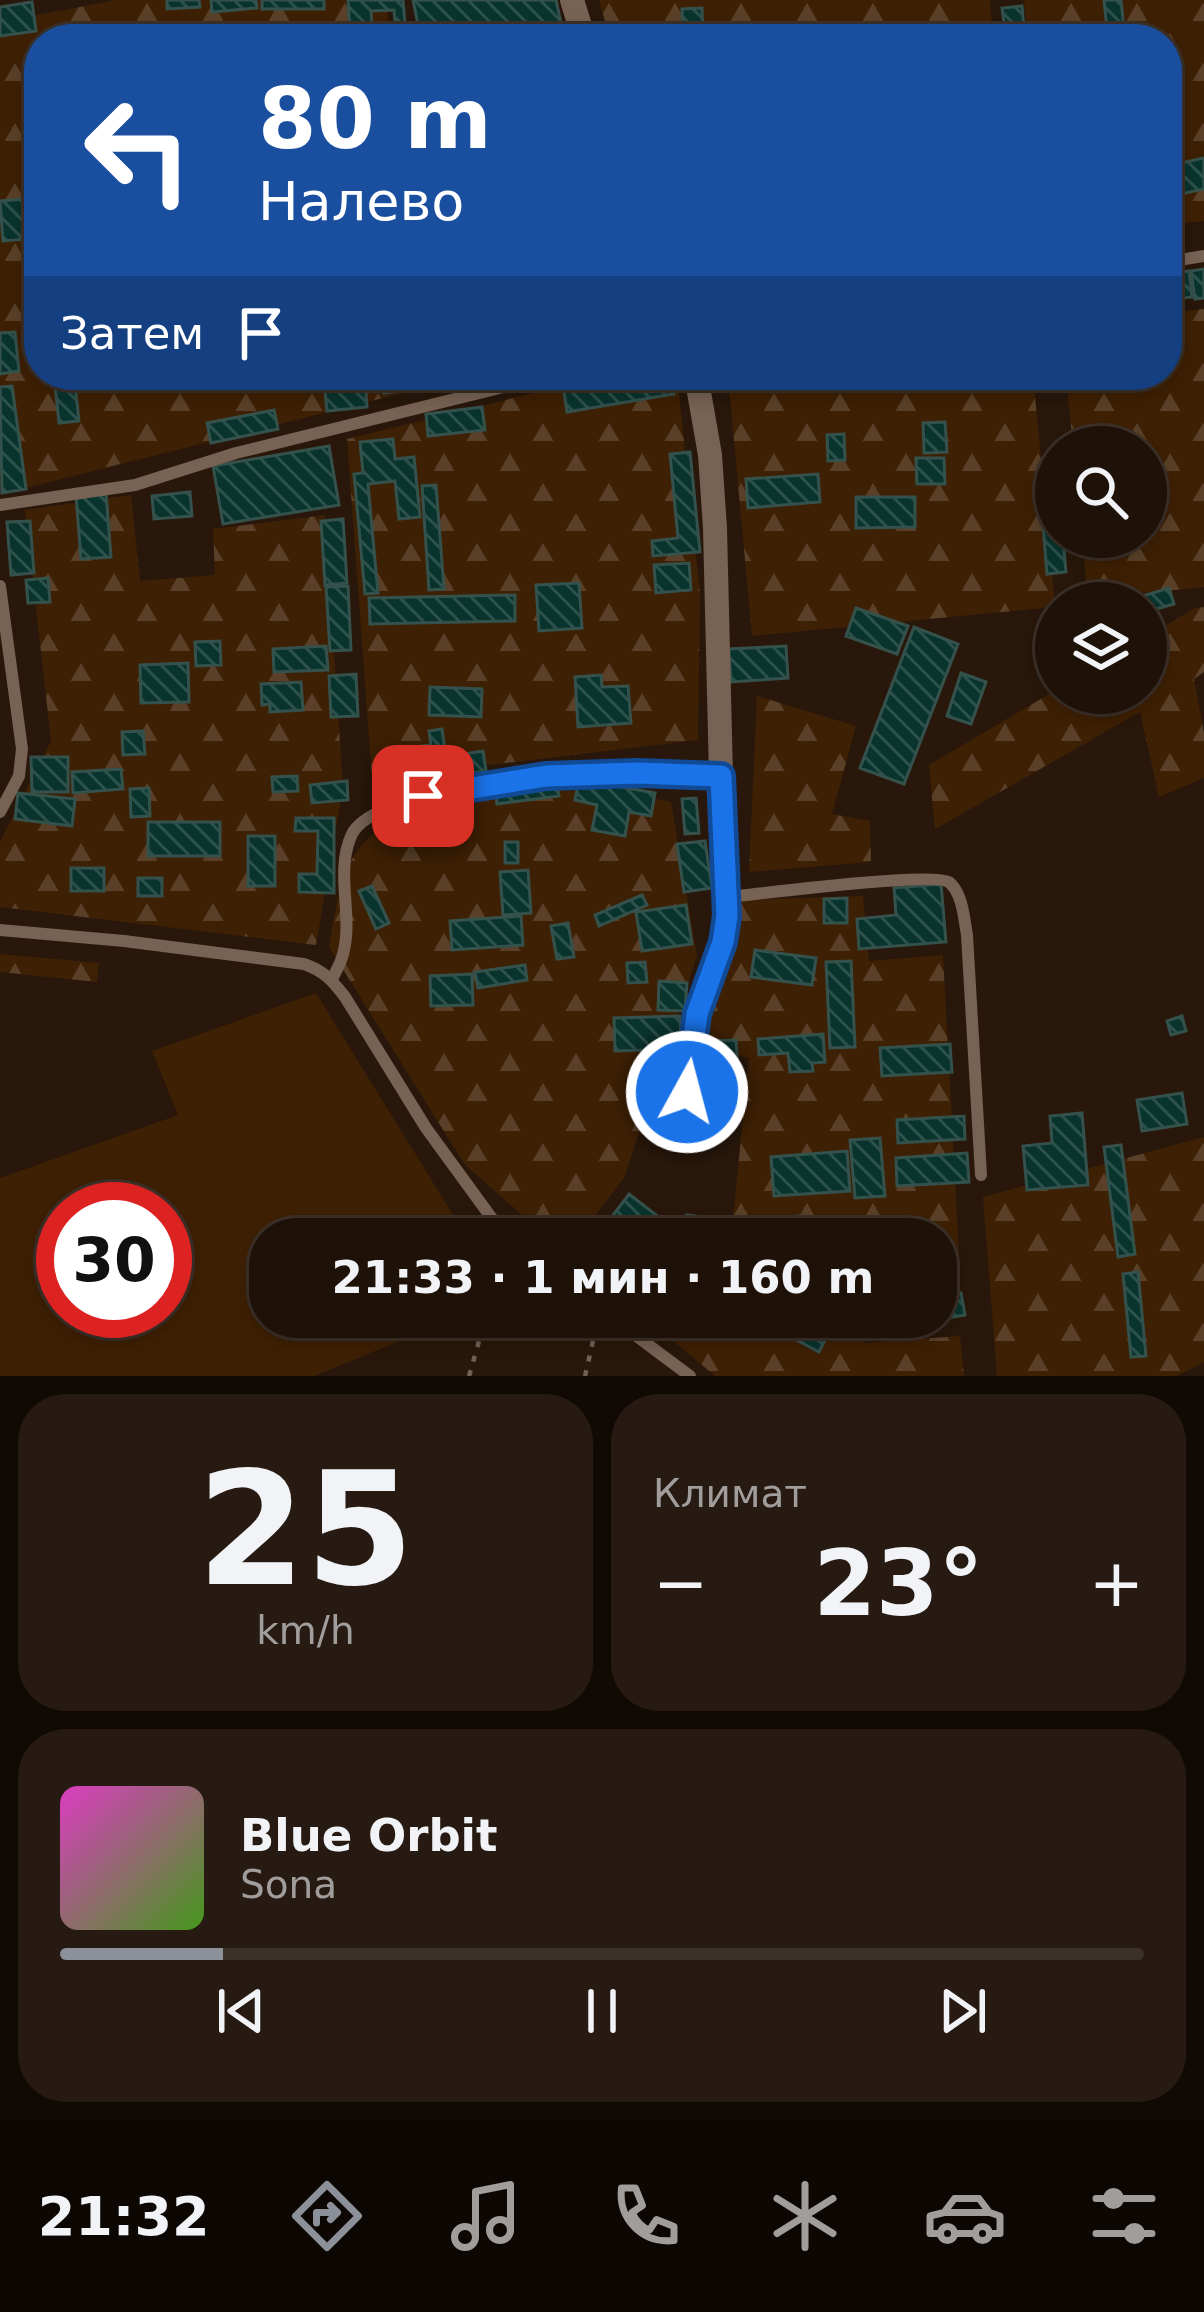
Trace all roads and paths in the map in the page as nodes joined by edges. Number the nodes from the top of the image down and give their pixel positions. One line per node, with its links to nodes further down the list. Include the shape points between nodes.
1 (491, 390): 3 (lane, via 135,484)
2 (699, 390): 5 (street, via 715,528)
3 (0, 506)
4 (0, 586): 6 (lane, via 22,749 19,776)
5 (721, 776): 7 (street); 9 (lane, via 546,776 380,811 354,830 345,854 345,942)
6 (0, 812)
7 (728, 897): 10 (street, via 723,942 697,1014); 11 (lane, via 908,879 950,883 967,935)
8 (0, 930): 9 (lane, via 304,964)
9 (332, 980): 12 (lane)
10 (687, 1092)
11 (981, 1175)
12 (492, 1218)
13 (480, 1338): 16 (path)
14 (594, 1338): 17 (path)
15 (639, 1338): 18 (lane)
16 (469, 1376)
17 (585, 1376)
18 (690, 1376)

